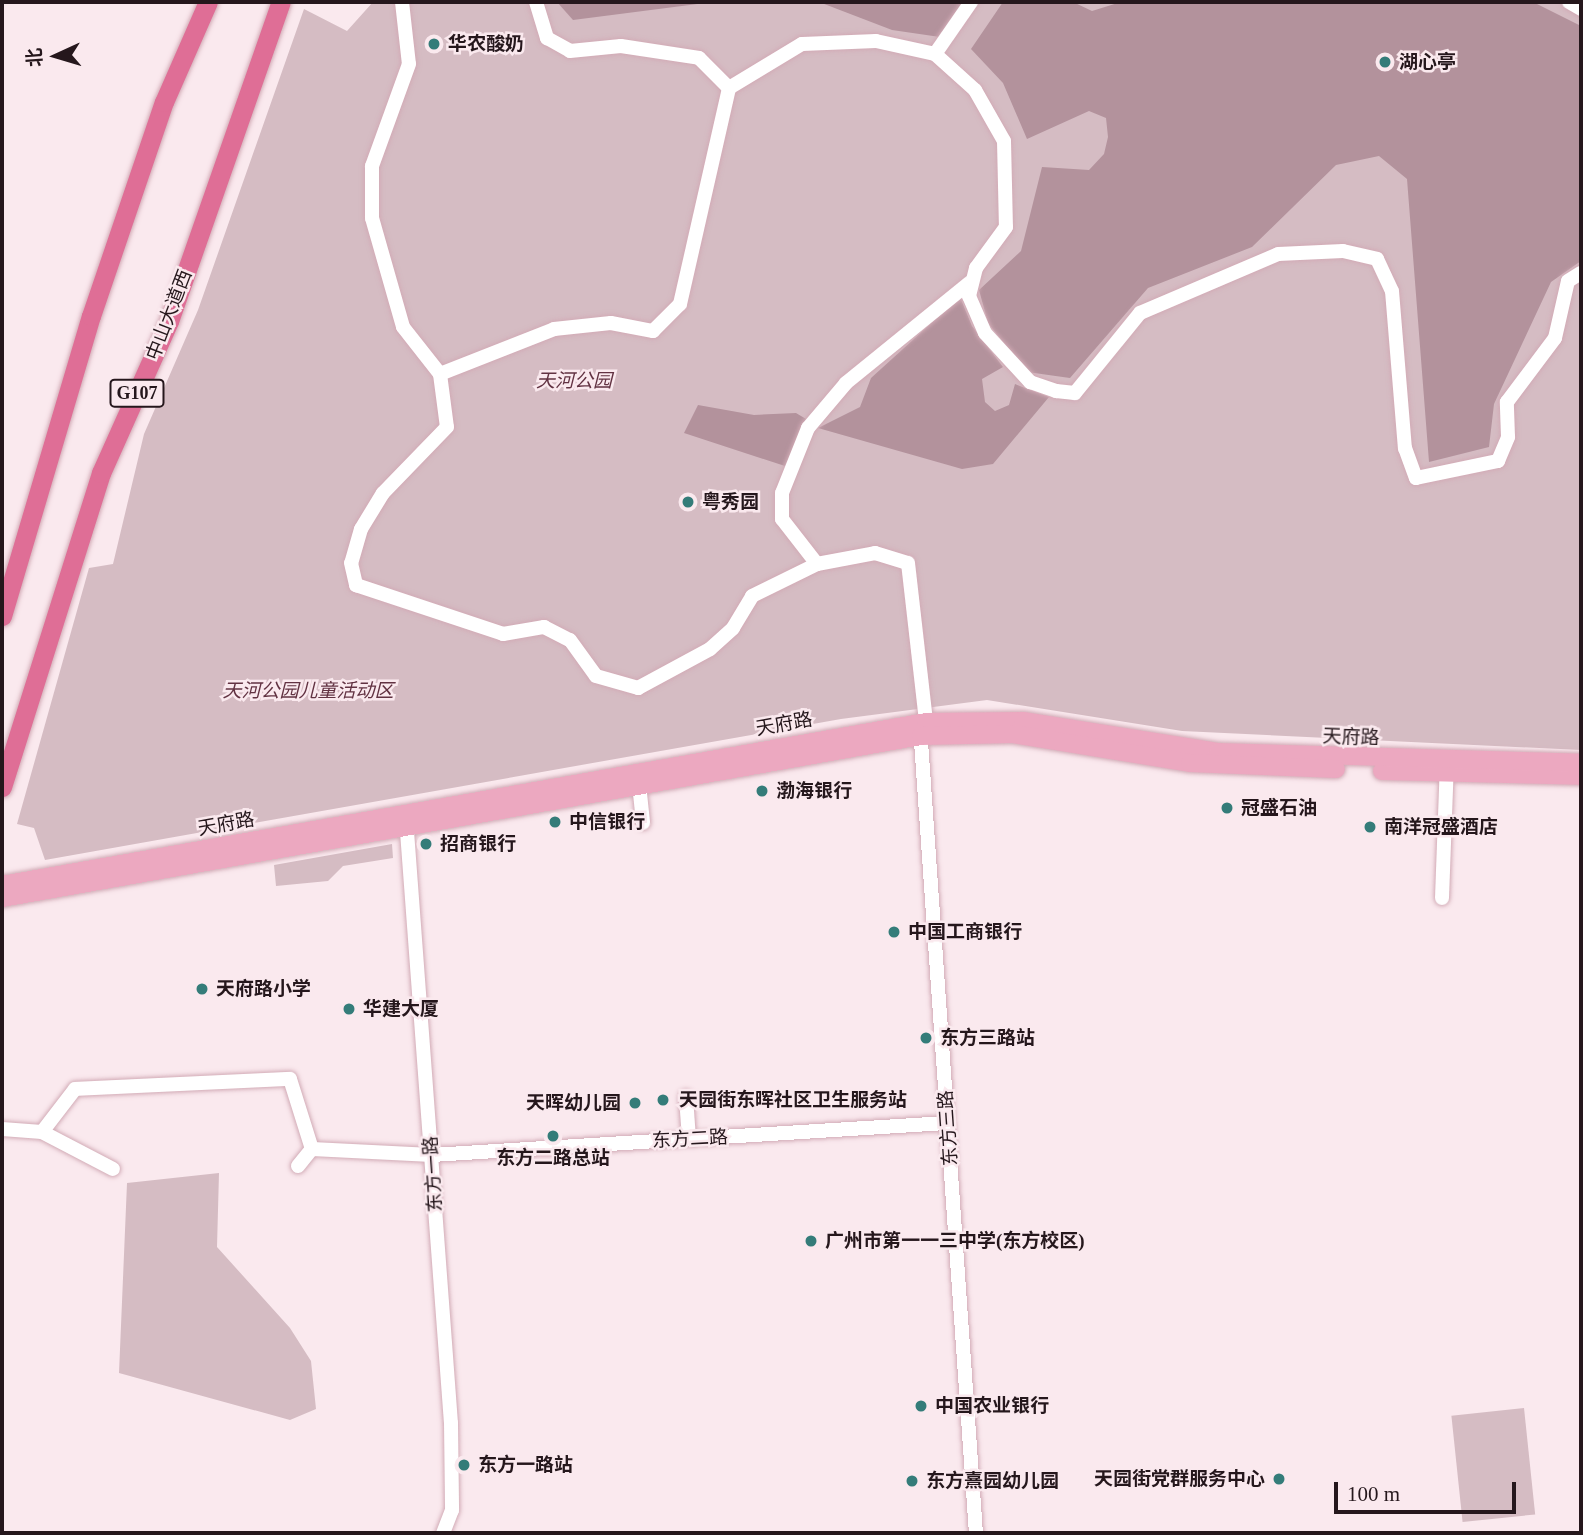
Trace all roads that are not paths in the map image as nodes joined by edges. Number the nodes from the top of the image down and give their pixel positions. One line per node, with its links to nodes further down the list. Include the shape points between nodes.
1 (208, 2): 14 (highway, via 164,102 91,316)
2 (281, 2): 20 (highway, 中山大道西 / G107, via 169,321 101,473)
3 (401, 2): 12 (street, via 410,64 372,166 371,206 403,327)
4 (536, 2): 9 (street, via 547,38 570,51 621,46 699,58)
5 (971, 2): 8 (street)
6 (1569, 2): 7 (street)
7 (1581, 9)
8 (935, 54): 9 (street, via 876,41 802,44); 11 (street, via 975,90 1003,141 1006,227)
9 (729, 88): 12 (street, via 680,304 653,331 611,323 554,328)
10 (1581, 273): 11 (street, via 1568,281 1555,338 1507,402 1508,437 1498,461 1416,478 1405,447 1392,291 1377,259 1343,251 1279,254 1140,313 1075,393 1030,382 985,333)
11 (970, 283): 13 (street, via 846,383 808,428 782,493 782,519)
12 (440, 374): 13 (street, via 447,427 383,493 356,546 356,585 379,597 503,634 544,627 570,640 596,676 638,688 710,649 733,628 752,596)
13 (817, 564): 15 (street, 东方三路, via 875,553 908,564)
14 (2, 616)
15 (922, 726): 17 (main road, 天府路, via 1023,721 1218,752); 19 (main road, 天府路); 21 (main road, 天府路); 27 (street, 东方三路)
16 (1581, 763): 17 (main road, 天府路)
17 (1447, 766): 18 (main road, 天府路); 25 (street)
18 (1581, 776)
19 (639, 784): 21 (main road, 天府路); 22 (street)
20 (2, 787)
21 (406, 820): 23 (main road, 天府路); 24 (main road, 天府路); 32 (street, 东方一路)
22 (643, 823)
23 (2, 885)
24 (2, 898)
25 (1442, 898)
26 (686, 1097): 30 (street)
27 (947, 1123): 30 (street, 东方二路); 36 (street, 东方三路)
28 (2, 1129): 29 (street)
29 (39, 1131): 31 (street, via 75,1089 290,1079); 34 (street)
30 (689, 1139): 32 (street, 东方二路)
31 (312, 1149): 32 (street, 东方二路); 33 (street)
32 (432, 1155): 35 (street, 东方一路, via 453,1474 452,1510)
33 (298, 1166)
34 (113, 1169)
35 (443, 1533)
36 (976, 1533)

